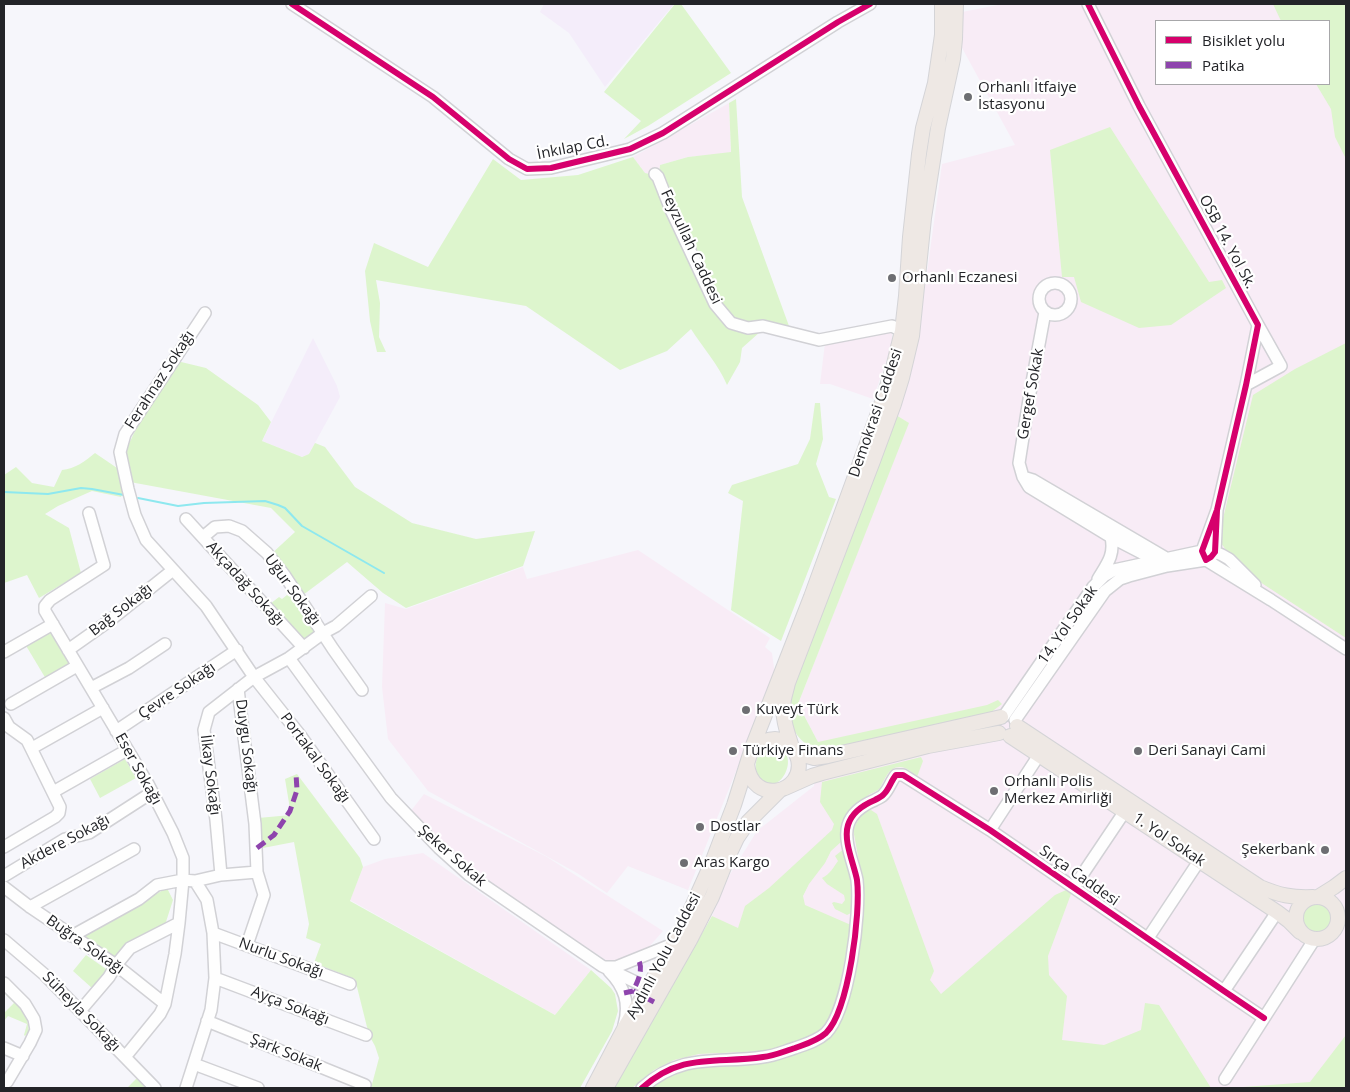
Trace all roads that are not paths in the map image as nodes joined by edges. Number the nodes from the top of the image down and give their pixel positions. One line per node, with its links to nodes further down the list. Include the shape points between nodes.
1 (292, 4): 2 (street, İnkılap Cd., via 433,97 509,159 527,169 551,168 630,149 663,133)
2 (870, 4)
3 (942, 4): 7 (main road, Demokrasi Caddesi, via 938,68)
4 (956, 4): 6 (main road, Demokrasi Caddesi, via 955,39)
5 (1088, 4): 11 (street, OSB 14. Yol Sk.)
6 (942, 107): 7 (main road); 50 (main road, Demokrasi Caddesi, via 924,218 912,336 894,404 783,700 786,727)
7 (926, 118): 12 (main road, Demokrasi Caddesi, via 919,154)
8 (655, 174): 12 (street, Feyzullah Caddesi, via 716,304 731,323 748,328 763,326 819,340 892,326)
9 (1045, 312): 14 (street, Gergef Sokak, via 1019,463)
10 (205, 313): 23 (street, Ferahnaz Sokağı, via 125,434 120,452 135,516 142,532)
11 (1258, 325): 13 (street); 13 (street, OSB 14. Yol Sk., via 1281,366)
12 (902, 331): 48 (main road, Demokrasi Caddesi, via 881,405)
13 (1246, 384): 15 (street)
14 (1023, 477): 19 (street, via 1029,486); 22 (street, via 1033,480)
15 (1217, 510): 20 (street); 21 (street)
16 (89, 513): 27 (street, Eser Sokağı, via 104,564 50,600 45,611)
17 (186, 519): 18 (street, Akçadağ Sokağı)
18 (203, 537): 28 (street, Uğur Sokağı, via 215,527 229,526 242,531 267,553); 30 (street, Akçadağ Sokağı)
19 (1111, 537): 22 (street); 24 (street, via 1111,556)
20 (1215, 552): 21 (street, 14. Yol Sokak); 26 (street, 14. Yol Sokak, via 1229,559)
21 (1204, 555): 22 (street, 14. Yol Sokak); 26 (street)
22 (1162, 562): 24 (street, 14. Yol Sokak, via 1114,570); 44 (street, 14. Yol Sokak, via 1120,579 1105,591)
23 (173, 570): 32 (street, Bağ Sokağı); 33 (street, Ferahnaz Sokağı, via 206,606)
24 (1093, 587): 44 (street, 14. Yol Sokak)
25 (371, 596): 28 (street, Duygu Sokağı)
26 (1271, 600): 31 (street)
27 (53, 624): 32 (street, Eser Sokağı); 34 (street)
28 (323, 633): 30 (street, Duygu Sokağı); 40 (street, Uğur Sokağı)
29 (165, 644): 38 (street)
30 (304, 648): 35 (street, Duygu Sokağı)
31 (1346, 649)
32 (68, 650): 36 (street, Eser Sokağı)
33 (237, 650): 37 (street, Ferahnaz Sokağı); 45 (street, Çevre Sokağı)
34 (4, 652)
35 (289, 658): 37 (street, Duygu Sokağı); 85 (street, Şeker Sokak, via 391,798 439,848 469,874)
36 (78, 666): 38 (street, Eser Sokağı); 41 (street)
37 (254, 678): 39 (street, Duygu Sokağı); 58 (street, Portakal Sokağı, via 300,735)
38 (91, 688): 42 (street, Eser Sokağı)
39 (238, 689): 62 (street, Duygu Sokağı, via 256,824); 63 (street, İlkay Sokağı, via 209,712 204,730)
40 (362, 690)
41 (11, 704)
42 (102, 708): 45 (street, Eser Sokağı); 47 (street)
43 (4, 718): 47 (street)
44 (1008, 725): 46 (main road); 51 (main road, 1. Yol Sokak); 69 (main road, 1. Yol Sokak, via 1260,887 1288,897)
45 (116, 731): 49 (street, Eser Sokağı)
46 (927, 740): 50 (main road, via 814,758); 53 (main road, via 812,776)
47 (32, 748): 54 (street)
48 (752, 748): 50 (main road, via 767,739 776,739); 52 (main road)
49 (127, 750): 54 (street); 55 (street, Eser Sokağı)
50 (794, 750): 53 (main road, via 799,769 791,783)
51 (1039, 755): 56 (main road, 1. Yol Sokak); 57 (street)
52 (747, 764): 53 (main road, via 752,781 759,787); 81 (main road, Aydınlı Yolu Caddesi, via 713,860)
53 (782, 789): 87 (main road, Aydınlı Yolu Caddesi, via 748,822 737,838 712,897)
54 (53, 792): 59 (street, via 60,807 59,813)
55 (151, 792): 64 (street, Akdere Sokağı, via 89,833 65,839); 66 (street, Eser Sokağı, via 184,858)
56 (1125, 811): 61 (main road, 1. Yol Sokak); 68 (street)
57 (990, 830): 68 (street, Sırça Caddesi); 110 (street, Sırça Caddesi, via 903,775 896,775 884,796 859,808 847,826 858,889 857,928 847,979 832,1026 817,1040 764,1057 685,1064 652,1079)
58 (374, 839)
59 (4, 847)
60 (134, 849): 70 (street)
61 (1199, 861): 72 (main road, 1. Yol Sokak); 78 (street)
62 (257, 872): 63 (street); 82 (street, Duygu Sokağı, via 264,895)
63 (221, 875): 66 (street)
64 (4, 876)
65 (1346, 878): 69 (main road)
66 (189, 881): 74 (street, Eser Sokağı); 76 (street, via 207,900); 77 (street, via 158,885)
67 (4, 887): 70 (street, Buğra Sokağı)
68 (1074, 887): 78 (street, Sırça Caddesi)
69 (1316, 897): 73 (main road, via 1331,902 1336,908); 75 (main road, via 1298,906 1295,919)
70 (30, 907): 77 (street, Buğra Sokağı)
71 (1346, 909): 73 (main road)
72 (1277, 912): 75 (main road, 1. Yol Sokak); 91 (street)
73 (1338, 922): 80 (main road, via 1327,937)
74 (179, 923): 84 (street, via 130,948); 92 (street, Eser Sokağı)
75 (1300, 932): 80 (main road, 1. Yol Sokak)
76 (213, 933): 82 (street, Nurlu Sokağı); 86 (street)
77 (72, 936): 84 (street, Buğra Sokağı)
78 (1148, 938): 91 (street, Sırça Caddesi)
79 (4, 940): 93 (street, Süheyla Sokağı, via 45,974)
80 (1314, 940): 94 (street)
81 (673, 944): 83 (street); 90 (main road, Aydınlı Yolu Caddesi)
82 (247, 945): 89 (street, Nurlu Sokağı)
83 (634, 960): 85 (street, via 616,967); 90 (street, via 628,971 631,979)
84 (116, 965): 92 (street, Buğra Sokağı); 93 (street)
85 (602, 966): 90 (street, Şeker Sokak); 96 (street, via 614,976 625,996 627,1014)
86 (215, 978): 95 (street); 97 (street, Ayça Sokağı)
87 (666, 982): 90 (street, via 655,989); 109 (main road, Aydınlı Yolu Caddesi)
88 (4, 983): 99 (street, via 25,1004 34,1019 36,1030)
89 (350, 984)
90 (642, 985): 96 (main road, Aydınlı Yolu Caddesi)
91 (1224, 991): 94 (street, Sırça Caddesi)
92 (164, 1004): 100 (street, Eser Sokağı, via 160,1014)
93 (80, 1011): 100 (street, Süheyla Sokağı)
94 (1264, 1018): 102 (street)
95 (207, 1021): 101 (street); 104 (street, Şark Sokak)
96 (622, 1033): 108 (main road, Aydınlı Yolu Caddesi)
97 (366, 1035)
98 (4, 1048): 99 (street)
99 (23, 1056): 103 (street)
100 (124, 1057): 105 (street, Süheyla Sokağı)
101 (194, 1064): 106 (street); 107 (street)
102 (1225, 1078)
103 (9, 1083)
104 (365, 1085)
105 (155, 1088)
106 (186, 1088)
107 (258, 1088)
108 (593, 1088)
109 (606, 1088)
110 (642, 1088)

